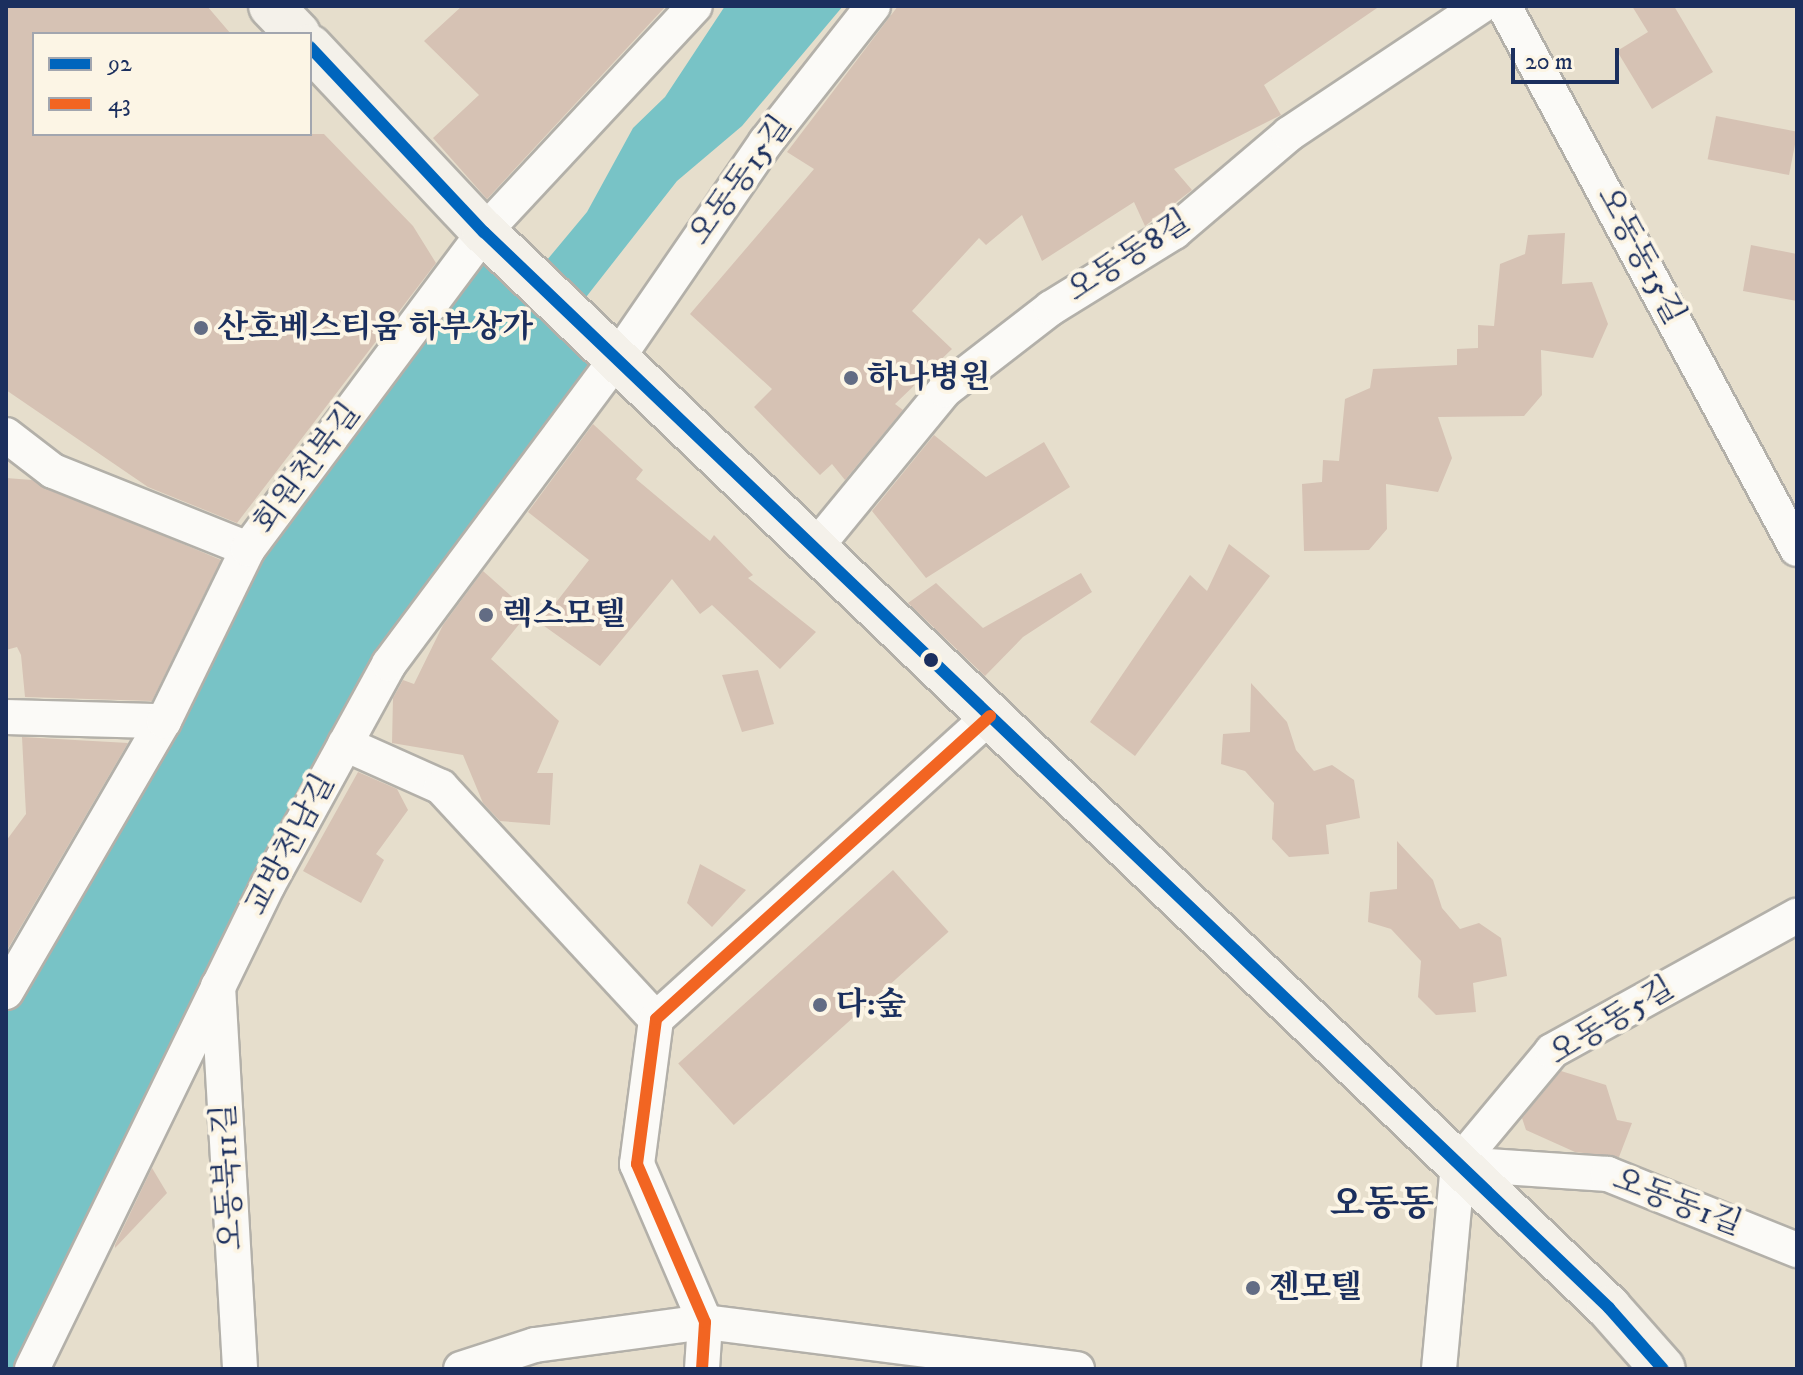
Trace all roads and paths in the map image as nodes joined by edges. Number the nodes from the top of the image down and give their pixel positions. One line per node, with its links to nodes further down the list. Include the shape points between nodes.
1 (271, 6): 6 (main road)
2 (695, 6): 8 (street, 회원천북길)
3 (873, 6): 9 (street, 오동동15길, via 766,142)
4 (1481, 6): 11 (street, 오동동8길, via 1289,134 1174,232 1051,308 945,390)
5 (1504, 6): 13 (street, 오동동15길)
6 (296, 32)
7 (312, 49): 8 (main road)
8 (484, 232): 9 (main road); 12 (street, 회원천북길)
9 (616, 360): 11 (main road); 17 (street, 교방천남길, via 406,639)
10 (6, 435): 12 (street, via 53,471)
11 (815, 548): 14 (main road)
12 (248, 549): 16 (street, 회원천북길)
13 (1797, 549)
14 (990, 716): 21 (street); 22 (main road)
15 (6, 717): 16 (street)
16 (164, 721): 20 (street, 회원천북길)
17 (345, 744): 19 (street, 교방천남길); 21 (street, via 441,787)
18 (1797, 916): 22 (street, 오동동5길, via 1552,1051)
19 (218, 985): 25 (street, 교방천남길); 26 (street, 오동북11길)
20 (6, 992)
21 (656, 1019): 24 (street, via 637,1164)
22 (1458, 1164): 23 (street, 오동동1길, via 1608,1174); 30 (street); 31 (main road)
23 (1797, 1250)
24 (705, 1322): 27 (street, via 535,1345); 28 (street); 29 (street)
25 (32, 1369)
26 (240, 1369)
27 (461, 1369)
28 (702, 1369)
29 (1077, 1369)
30 (1439, 1369)
31 (1663, 1369)

